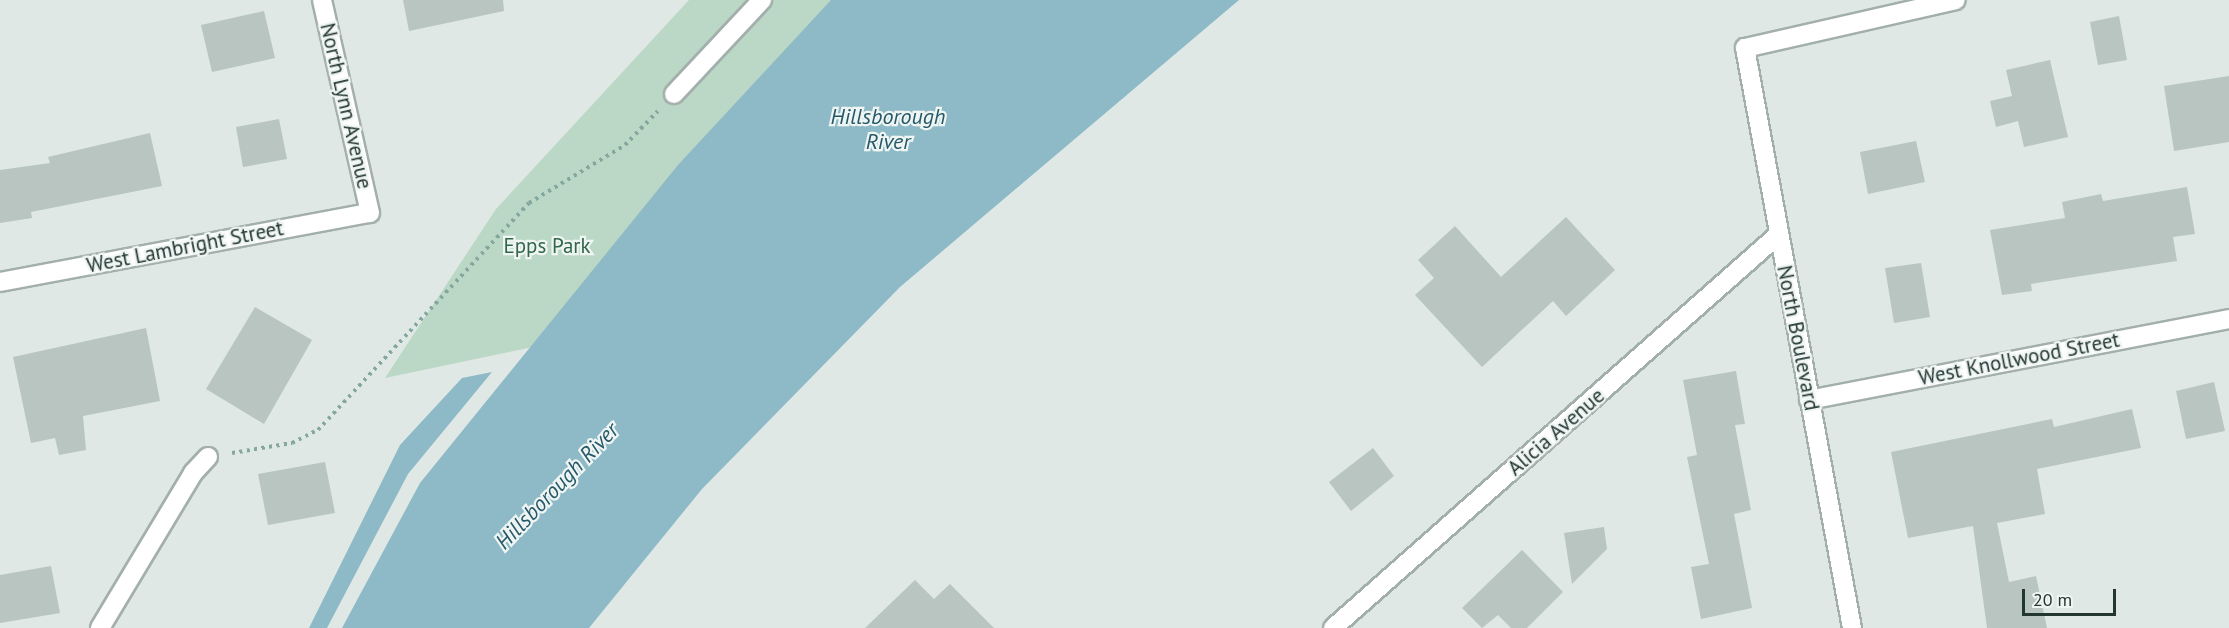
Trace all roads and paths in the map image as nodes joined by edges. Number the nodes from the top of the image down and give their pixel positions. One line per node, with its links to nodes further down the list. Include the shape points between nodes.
1 (322, 0): 6 (street, North Lynn Avenue)
2 (762, 0): 5 (street)
3 (1956, 0): 4 (street)
4 (1892, 8): 7 (street, North Boulevard, via 1745,48)
5 (674, 94): 11 (path, via 625,145 529,203 318,430 292,443)
6 (370, 213): 8 (street, West Lambright Street)
7 (1778, 235): 10 (street, North Boulevard); 13 (street, Alicia Avenue)
8 (0, 282)
9 (2229, 319): 10 (street, West Knollwood Street)
10 (1809, 400): 14 (street, North Boulevard)
11 (208, 457): 12 (street, via 193,473)
12 (100, 628)
13 (1333, 628)
14 (1851, 628)

